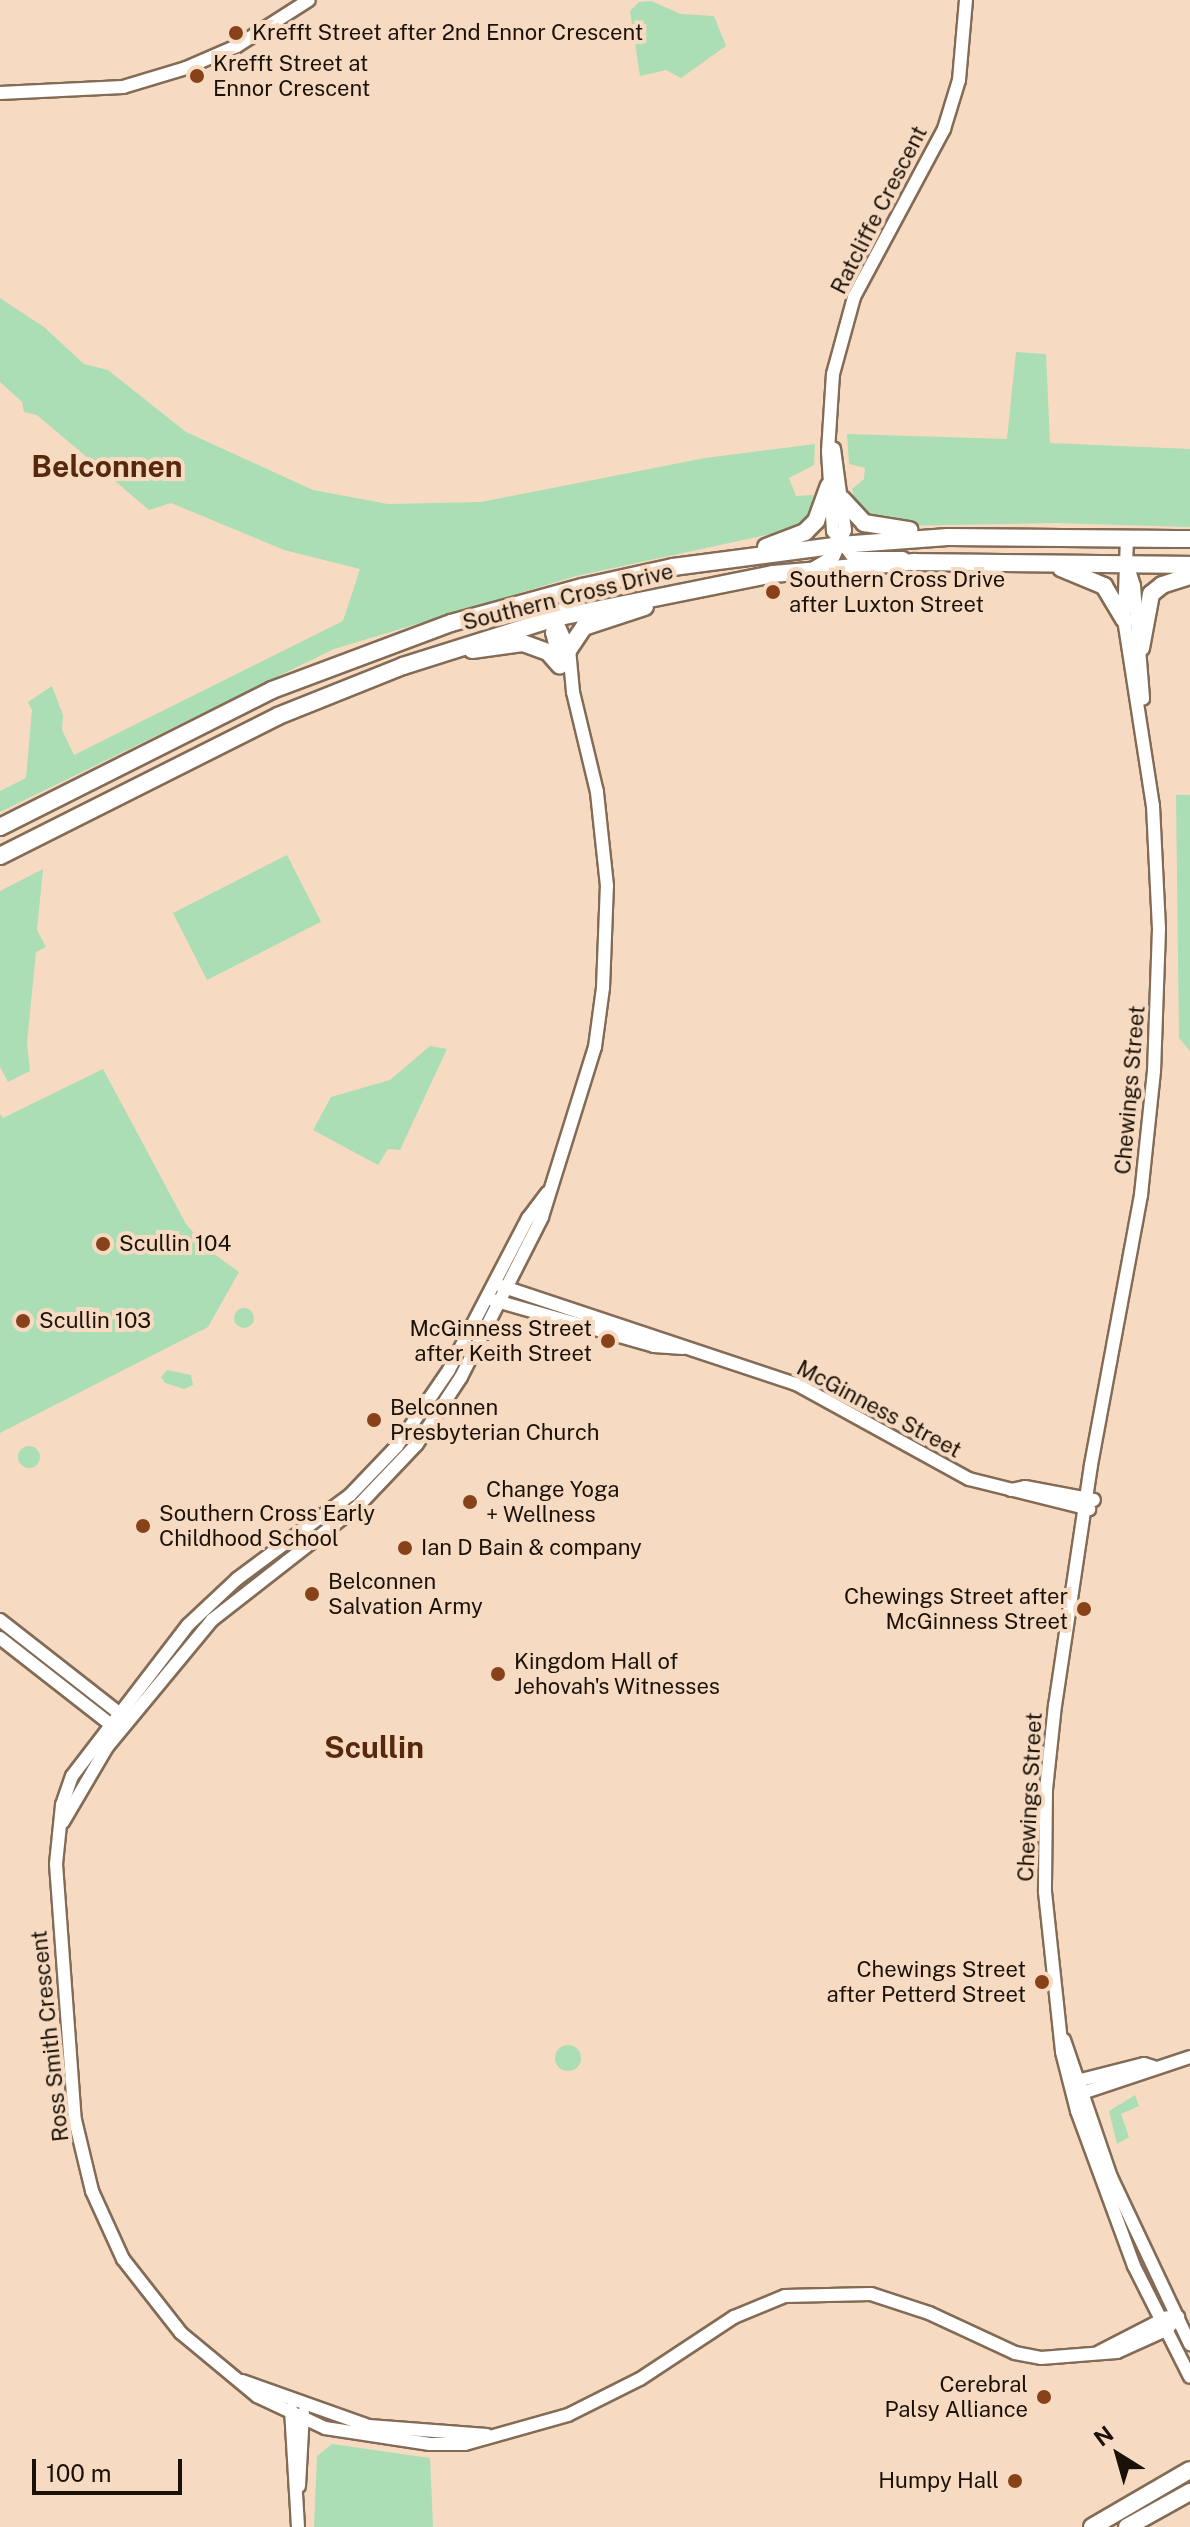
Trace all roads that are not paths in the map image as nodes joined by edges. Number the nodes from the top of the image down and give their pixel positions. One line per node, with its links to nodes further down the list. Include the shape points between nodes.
1 (309, 0): 3 (street, via 237,46 123,87)
2 (966, 0): 4 (street, Ratcliffe Crescent, via 959,80 944,129 854,297 839,342 831,439)
3 (0, 93)
4 (836, 482): 5 (main road, via 872,526 939,528); 8 (street, Ratcliffe Crescent, via 845,530); 8 (street, Ratcliffe Crescent, via 833,531); 11 (main road, via 805,532)
5 (948, 537): 6 (main road, Southern Cross Drive); 8 (main road, Southern Cross Drive)
6 (1127, 538): 7 (main road, Southern Cross Drive); 12 (street, Chewings Street)
7 (1190, 539)
8 (840, 545): 10 (street, via 854,558 895,556); 11 (main road, Southern Cross Drive); 14 (street, via 824,564)
9 (1002, 560): 10 (main road, Southern Cross Drive); 12 (main road, Southern Cross Drive); 20 (main road, via 1088,575 1111,593)
10 (914, 562): 14 (main road, Southern Cross Drive)
11 (702, 563): 16 (main road, Southern Cross Drive)
12 (1127, 564): 13 (main road, Southern Cross Drive); 20 (street, Chewings Street); 21 (street, Chewings Street)
13 (1190, 565)
14 (806, 571): 17 (main road, Southern Cross Drive)
15 (1190, 576): 21 (main road, via 1151,594)
16 (582, 587): 18 (main road, Southern Cross Drive); 19 (street)
17 (675, 591): 19 (main road, Southern Cross Drive); 22 (main road, via 658,603 584,627)
18 (499, 609): 19 (street, via 543,610); 27 (main road, Southern Cross Drive, via 272,690)
19 (555, 618): 22 (street, Ross Smith Crescent); 23 (main road, Southern Cross Drive); 24 (street, Ross Smith Crescent, via 552,633)
20 (1124, 619): 26 (street, Chewings Street)
21 (1141, 648): 26 (street, Chewings Street)
22 (569, 649): 25 (street, Ross Smith Crescent)
23 (446, 652): 24 (main road, via 523,643 548,652); 28 (main road, Southern Cross Drive, via 278,716)
24 (560, 666): 25 (street, Ross Smith Crescent)
25 (573, 692): 29 (street, Ross Smith Crescent, via 597,792 606,947 586,1085 547,1193)
26 (1143, 719): 32 (street, Chewings Street, via 1153,806 1157,1008 1141,1195)
27 (0, 827)
28 (0, 856)
29 (500, 1286): 30 (street, Ross Smith Crescent); 31 (street, McGinness Street)
30 (493, 1300): 31 (street, McGinness Street, via 654,1346); 36 (street, Ross Smith Crescent, via 422,1413 379,1467 217,1596); 37 (street, Ross Smith Crescent, via 461,1377 399,1466 359,1505 212,1620)
31 (683, 1348): 32 (street, McGinness Street, via 796,1384 957,1474)
32 (1089, 1504): 42 (street, Chewings Street, via 1055,1705 1044,1841 1049,1943)
33 (0, 1620): 35 (street)
34 (0, 1638): 35 (street)
35 (38, 1658): 36 (street); 38 (street)
36 (117, 1712): 37 (street); 38 (street, Ross Smith Crescent)
37 (129, 1721): 39 (street, Ross Smith Crescent)
38 (109, 1723): 39 (street); 40 (street, Ross Smith Crescent, via 72,1776)
39 (120, 1731): 40 (street, Ross Smith Crescent)
40 (61, 1825): 50 (street, Ross Smith Crescent, via 56,1891 69,2049 78,2138 92,2191 123,2259 156,2305)
41 (1190, 2057): 42 (street)
42 (1076, 2088): 43 (street, Chewings Street)
43 (1108, 2183): 44 (street, Chewings Street); 45 (street, Chewings Street)
44 (1160, 2317): 45 (street); 46 (street, Chewings Street); 48 (street, Ross Smith Crescent)
45 (1178, 2317): 46 (street, Ross Smith Crescent); 47 (street, Chewings Street)
46 (1166, 2330): 48 (street, Ross Smith Crescent, via 1117,2352); 49 (street, Chewings Street)
47 (1190, 2344)
48 (1096, 2354): 53 (street, Ross Smith Crescent, via 1066,2360 1015,2353 900,2302 813,2291 772,2300 734,2317 605,2399 549,2422)
49 (1190, 2377)
50 (239, 2380): 51 (street, Ross Smith Crescent); 51 (street, Ross Smith Crescent, via 290,2401)
51 (299, 2414): 52 (street, Ross Smith Crescent); 53 (street, Ross Smith Crescent, via 400,2431); 54 (street); 56 (street)
52 (334, 2430): 53 (street, Ross Smith Crescent, via 430,2444 465,2444); 54 (street, via 313,2435)
53 (490, 2435)
54 (303, 2447): 56 (street)
55 (1190, 2470): 60 (main road)
56 (298, 2489): 59 (street)
57 (1190, 2492): 58 (main road)
58 (1135, 2523)
59 (298, 2527)
60 (1092, 2527)

